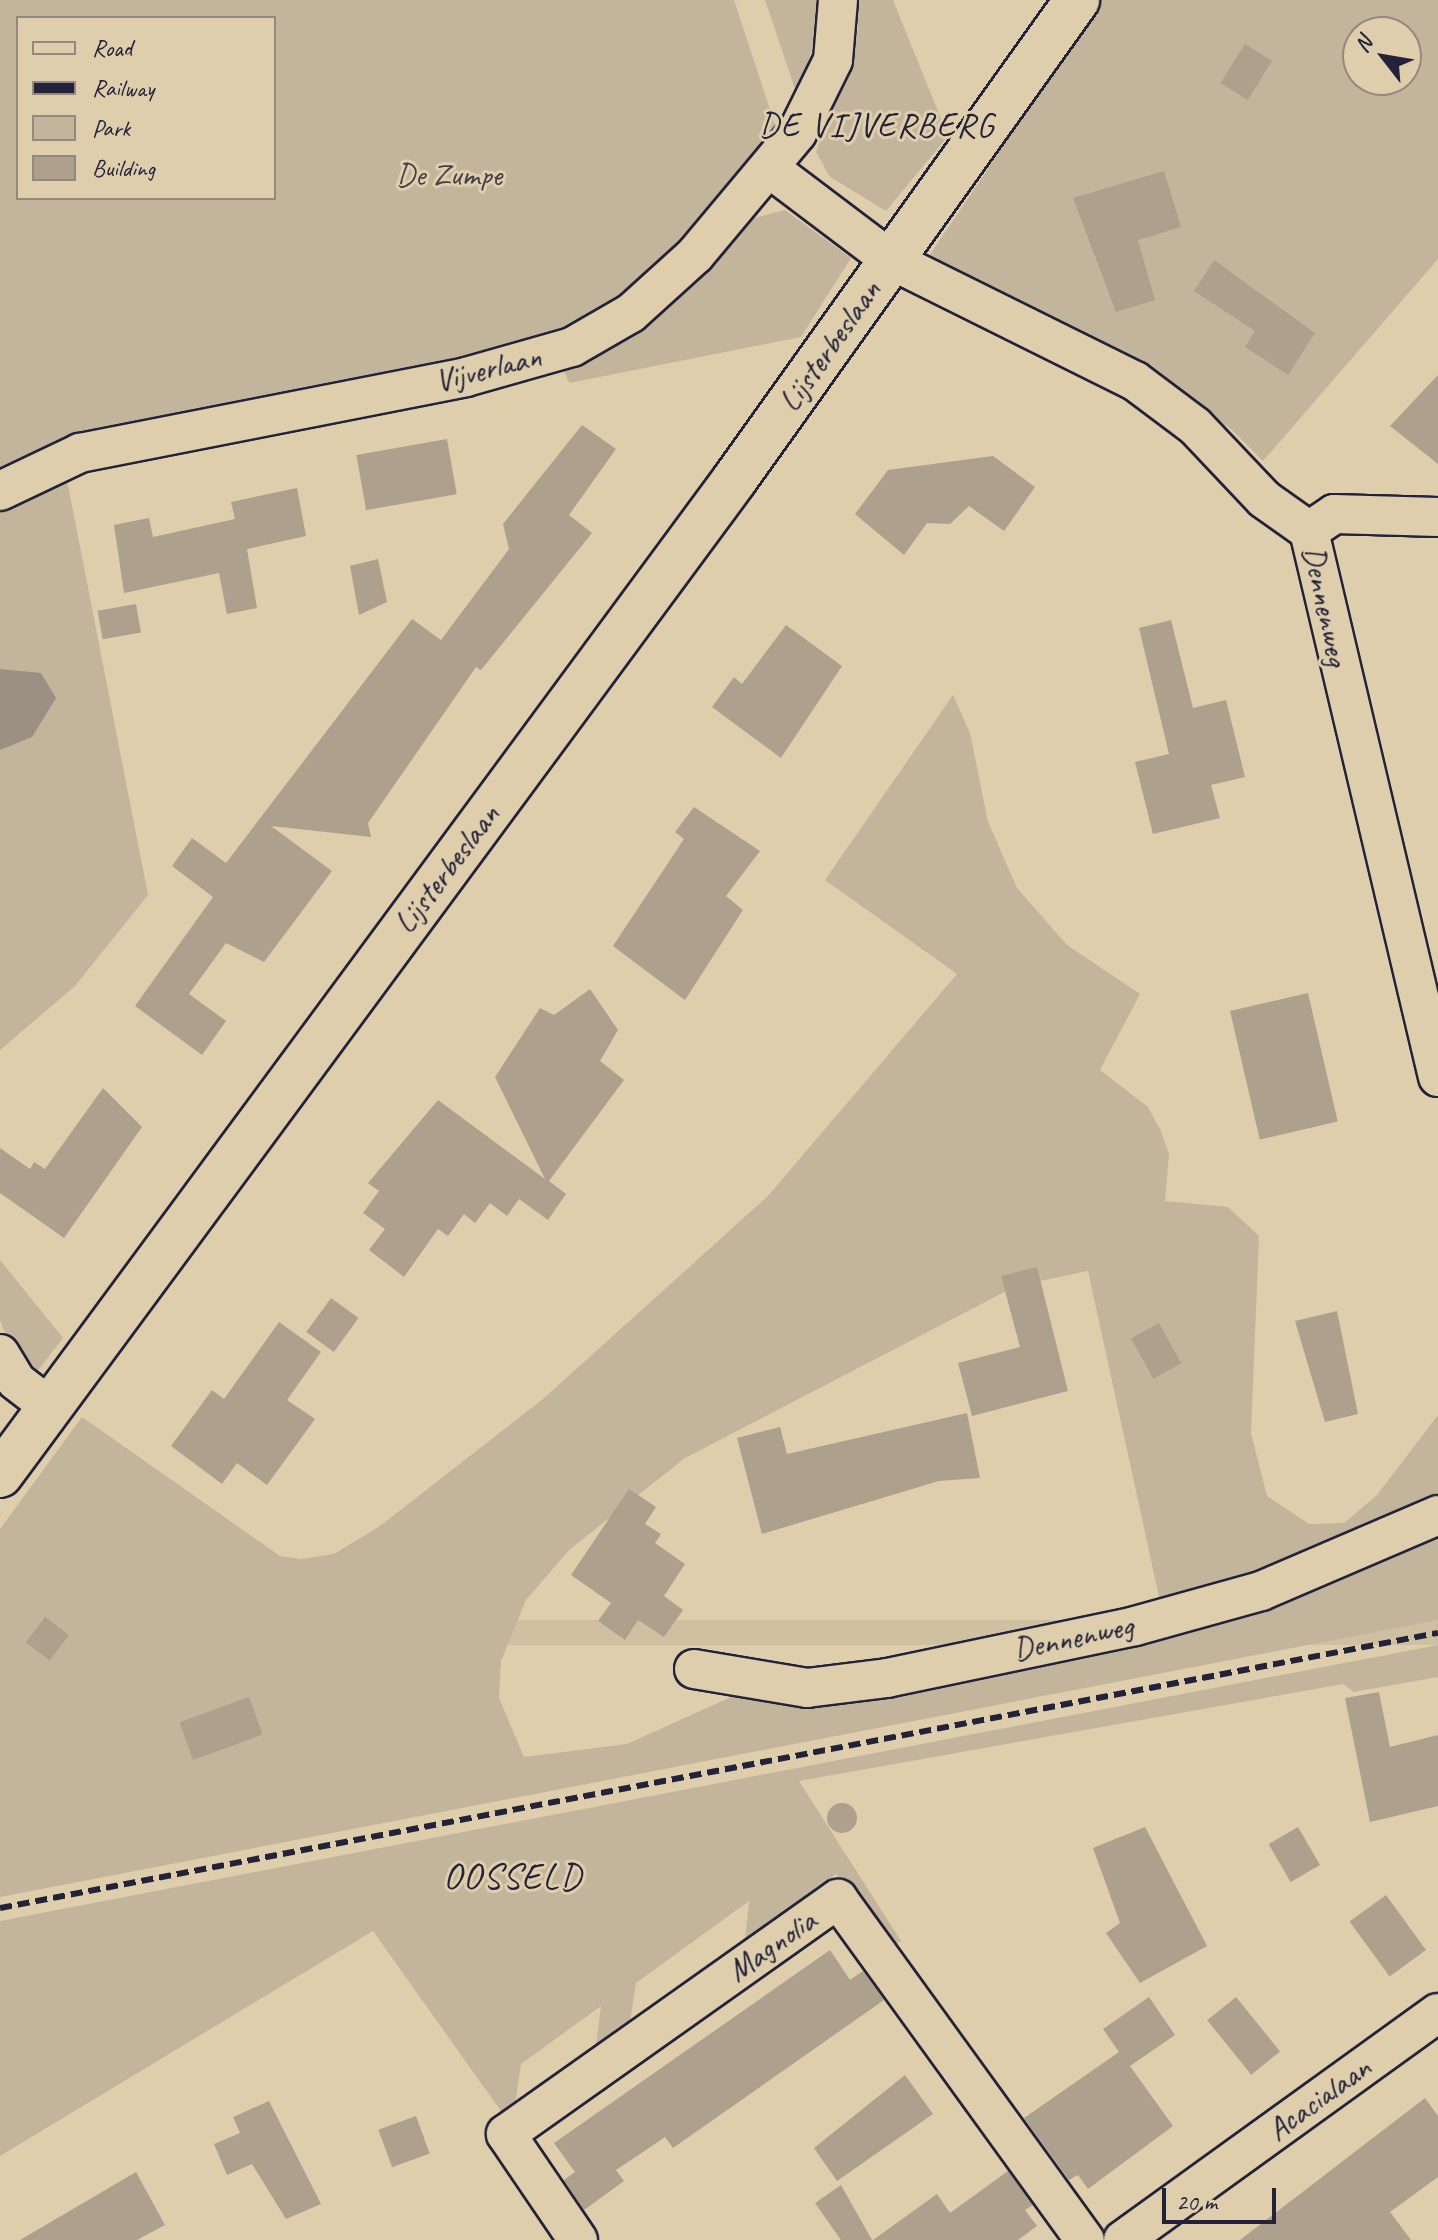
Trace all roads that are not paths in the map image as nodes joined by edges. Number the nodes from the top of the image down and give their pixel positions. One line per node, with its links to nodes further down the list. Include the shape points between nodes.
1 (838, 0): 3 (street, Vijverlaan, via 833,60)
2 (1077, 0): 4 (street, Lijsterbeslaan)
3 (772, 170): 4 (street); 5 (street, Vijverlaan, via 681,270 631,313 572,347 466,377 80,453)
4 (891, 260): 7 (street, Dennenweg, via 1135,381 1195,426 1264,499); 10 (street, Lijsterbeslaan)
5 (0, 491)
6 (1438, 517): 7 (street, via 1334,514)
7 (1309, 531): 8 (street, Dennenweg)
8 (1438, 1077)
9 (0, 1354): 10 (street, via 16,1381)
10 (50, 1407): 11 (street, Lijsterbeslaan)
11 (0, 1475)
12 (1438, 1515): 13 (street, Dennenweg, via 1261,1591 1135,1626 887,1678 807,1688)
13 (694, 1669)
14 (1438, 2013): 17 (street, Acacialaan)
15 (578, 2240): 16 (street, Magnolia, via 506,2134 838,1899)
16 (1085, 2240)
17 (1123, 2240)

